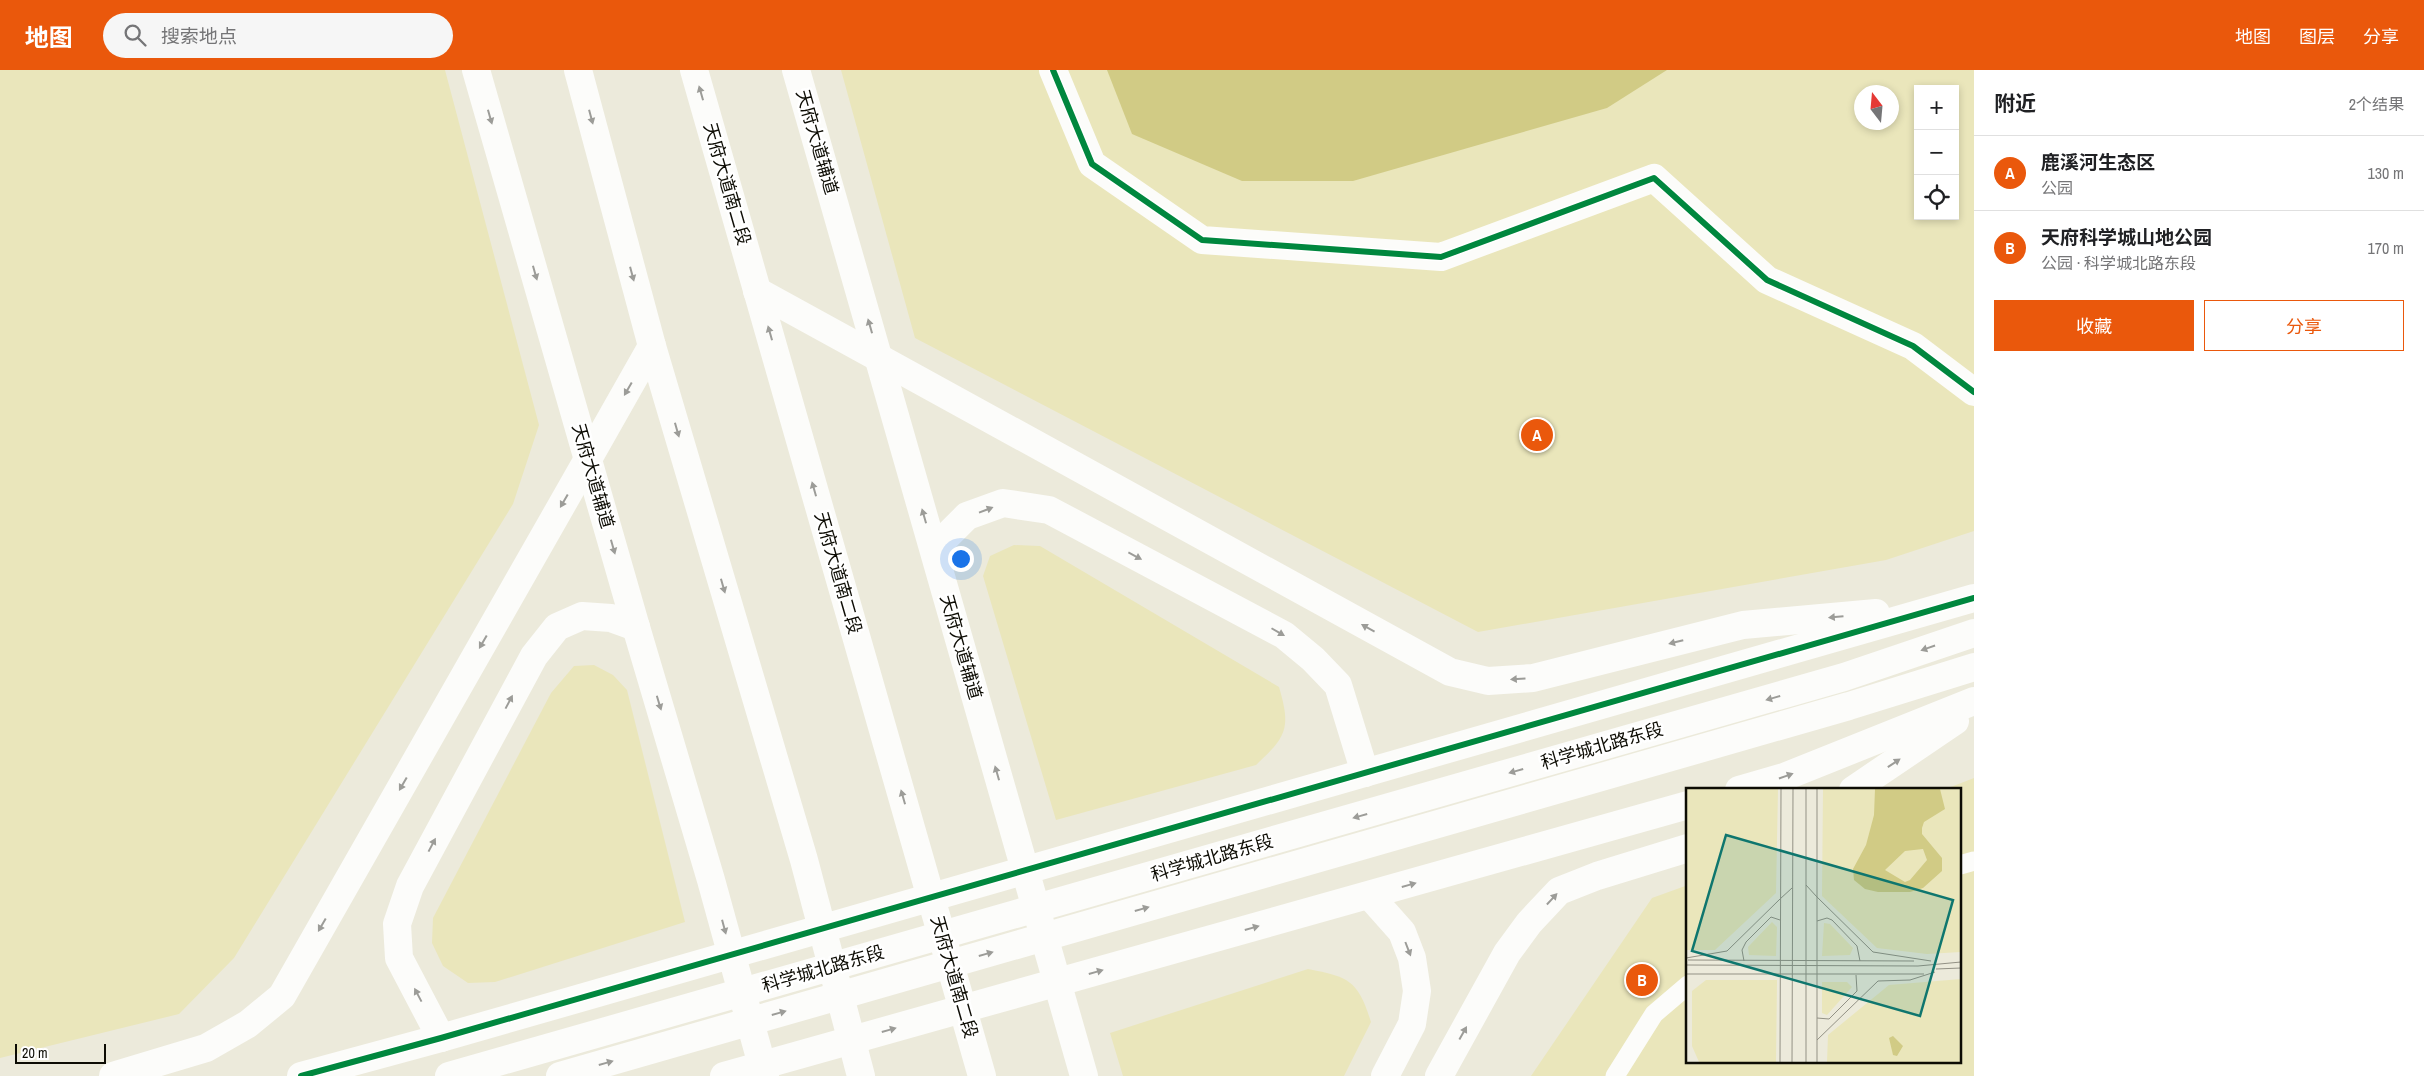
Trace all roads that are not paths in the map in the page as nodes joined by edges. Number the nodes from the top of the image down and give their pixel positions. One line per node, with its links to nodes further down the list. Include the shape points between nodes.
1 (476, 70): 10 (main road, 天府大道辅道, one-way to 10)
2 (578, 70): 7 (main road, one-way to 7)
3 (694, 70): 6 (main road, 天府大道南二段, one-way to 3)
4 (796, 70): 8 (main road, 天府大道辅道, one-way to 4)
5 (1053, 70): 9 (main road, via 1092,164 1202,240 1441,257 1654,178 1768,280 1913,346)
6 (757, 291): 8 (main road); 29 (main road, 天府大道南二段, one-way to 6)
7 (652, 346): 10 (main road, one-way to 10); 36 (main road, one-way to 36, via 804,860)
8 (879, 358): 11 (main road, 天府大道辅道, one-way to 8); 13 (main road, one-way to 8, via 1743,625 1533,678 1488,681 1450,672)
9 (1974, 392)
10 (588, 459): 14 (main road, 天府大道辅道, one-way to 14); 30 (main road, one-way to 30, via 282,996 248,1024 206,1048)
11 (934, 549): 19 (main road, one-way to 19, via 967,516 1003,503 1049,510 1284,635 1313,659 1338,685); 37 (main road, 天府大道辅道, one-way to 11)
12 (1974, 598): 13 (main road)
13 (1937, 607): 19 (main road)
14 (636, 627): 28 (main road, one-way to 14, via 398,958 397,924 410,886 534,656 557,627 582,616 611,618); 35 (main road, 天府大道辅道, one-way to 35)
15 (1974, 633): 32 (main road, 科学城北路东段, one-way to 32, via 1844,677)
16 (1974, 667): 33 (main road, 科学城北路东段, one-way to 16, via 1849,706)
17 (1974, 701): 20 (main road, one-way to 17, via 1784,777)
18 (1974, 708): 21 (main road, one-way to 18)
19 (1365, 773): 28 (main road)
20 (1746, 788)
21 (1856, 788)
22 (1686, 805): 26 (main road, one-way to 22)
23 (1686, 849): 39 (main road, one-way to 23, via 1507,953 1559,891)
24 (1974, 860): 25 (lane)
25 (1962, 865)
26 (1370, 896): 34 (main road, one-way to 26); 38 (main road, one-way to 38, via 1402,932 1412,958 1417,991 1412,1024)
27 (1686, 988): 40 (lane, via 1654,1014)
28 (441, 1038): 31 (main road)
29 (981, 1070)
30 (112, 1076)
31 (301, 1076)
32 (449, 1076)
33 (560, 1076)
34 (724, 1076)
35 (765, 1076)
36 (861, 1076)
37 (1084, 1076)
38 (1385, 1076)
39 (1439, 1076)
40 (1615, 1076)

